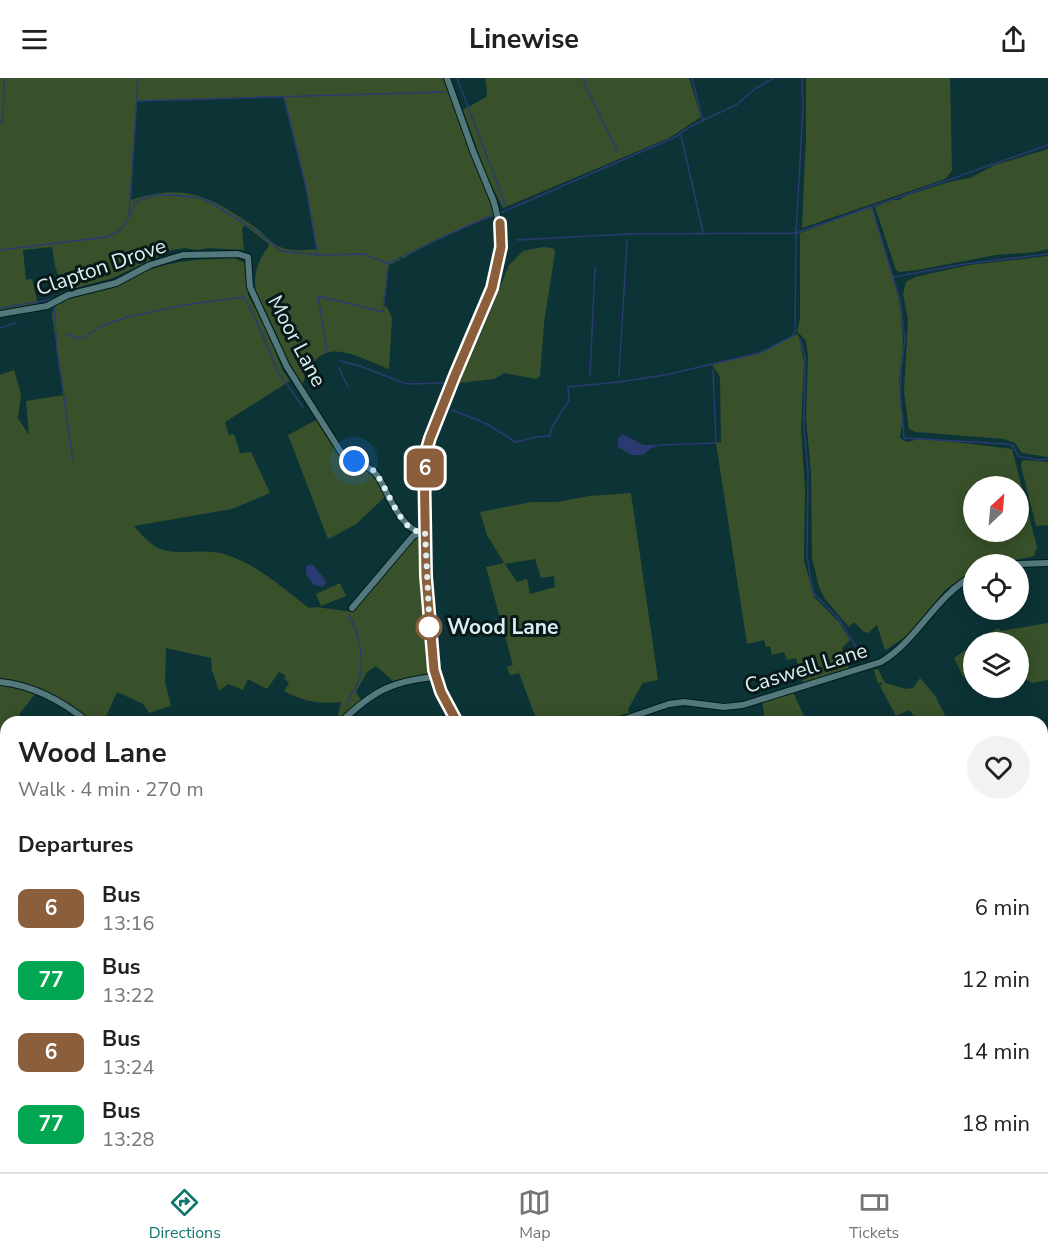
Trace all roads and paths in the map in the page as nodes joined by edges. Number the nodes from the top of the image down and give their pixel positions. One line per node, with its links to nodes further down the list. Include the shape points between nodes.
1 (447, 78): 4 (street, via 498,211 501,247 492,288 424,458)
2 (248, 257): 3 (street, Clapton Drove, via 183,255 47,306); 4 (street, Moor Lane, via 250,287 287,367 341,452 374,470 407,526)
3 (0, 314)
4 (422, 533): 8 (street, via 412,536); 9 (street)
5 (1048, 562): 6 (street)
6 (1029, 563)
7 (963, 582): 14 (street, Caswell Lane, via 951,590 896,653 881,662 743,705 684,702)
8 (352, 608)
9 (435, 678): 12 (street, via 387,686); 13 (street)
10 (0, 682): 11 (street, via 40,692)
11 (80, 716)
12 (347, 716)
13 (454, 716)
14 (634, 716)

